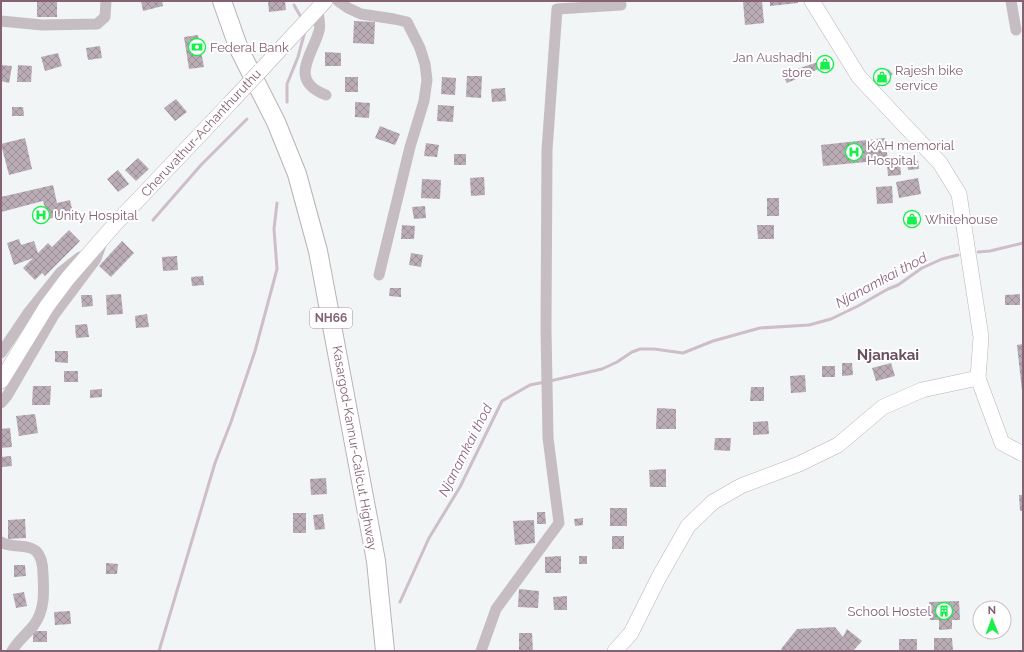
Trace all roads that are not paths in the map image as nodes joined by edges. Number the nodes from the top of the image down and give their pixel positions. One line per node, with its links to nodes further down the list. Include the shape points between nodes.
1 (106, 1): 8 (street, via 105,17 97,24)
2 (222, 1): 20 (highway, Kasargod-Kannur-Calicut Highway / NH66, via 239,49 276,122 294,168 318,251 376,561)
3 (338, 1): 12 (street, via 361,14 407,22 425,64 427,80 424,101 410,146)
4 (620, 1): 21 (street, via 621,5 557,9 547,150 546,329 548,438 559,523 496,609)
5 (812, 1): 14 (main road, via 859,77 940,163 959,194 981,337)
6 (1011, 1): 9 (street)
7 (319, 8): 10 (street, via 320,29 304,67 310,84 317,92); 11 (main road, Cheruvathur-Achanthuruthu, bridge)
8 (1, 21)
9 (1016, 30)
10 (326, 95)
11 (103, 238): 13 (street, via 61,272 28,313); 15 (main road, Cheruvathur-Achanthuruthu, via 47,306); 16 (street, via 96,259 54,315)
12 (379, 275)
13 (1, 353)
14 (978, 378): 17 (main road, via 1002,443); 22 (main road, via 922,390 883,407 838,445 799,464 741,486 713,502 688,526 631,633)
15 (1, 381)
16 (1, 403)
17 (1023, 454)
18 (1, 542): 19 (street, via 5,545 30,547 38,553 42,564 43,608 33,626)
19 (12, 651)
20 (385, 651)
21 (481, 651)
22 (615, 651)

